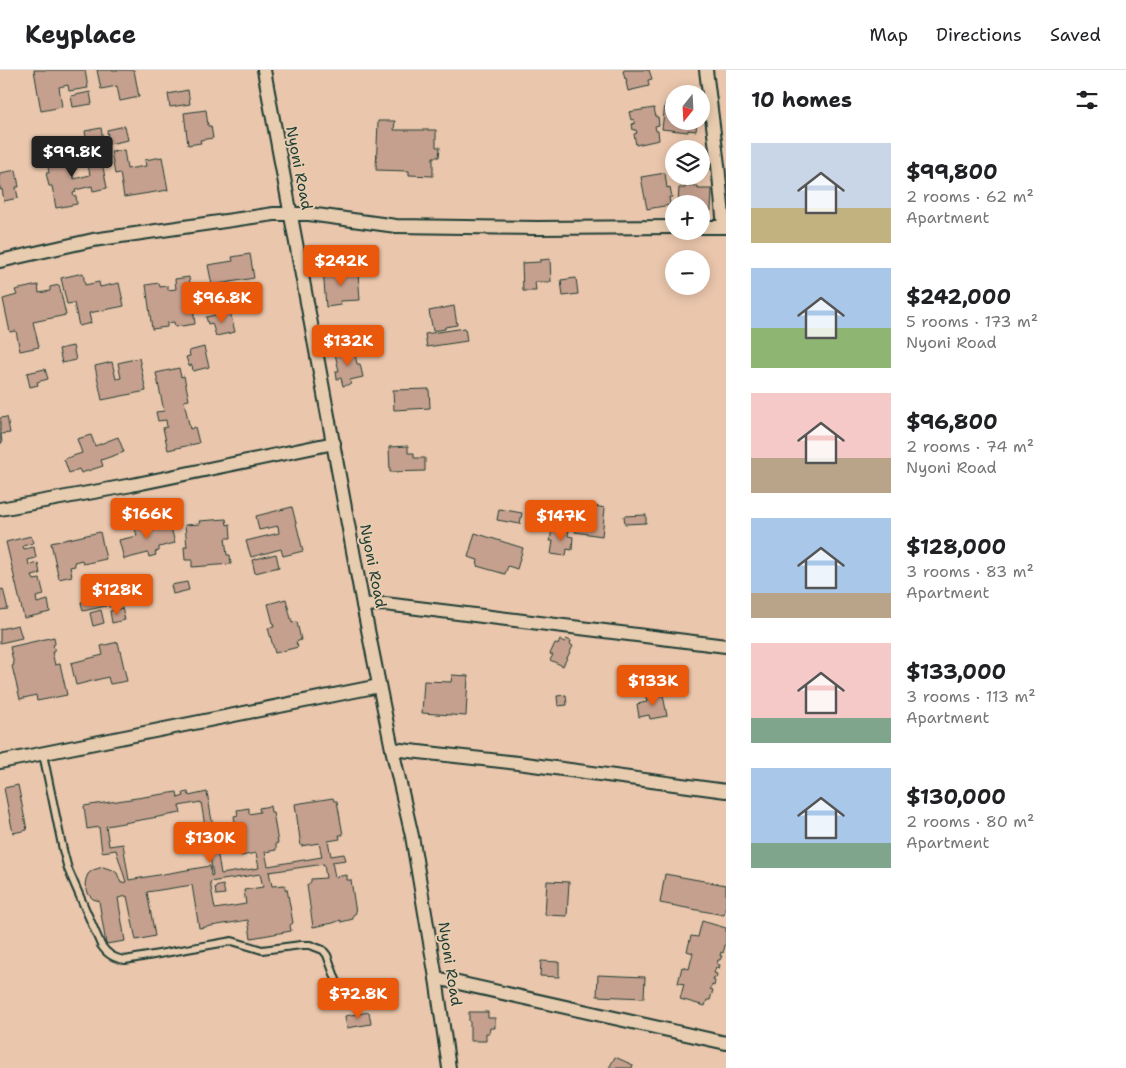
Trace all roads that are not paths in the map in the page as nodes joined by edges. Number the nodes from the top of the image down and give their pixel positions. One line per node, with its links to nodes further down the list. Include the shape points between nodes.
1 (264, 70): 3 (street, Nyoni Road)
2 (706, 70): 6 (street)
3 (291, 214): 4 (street, via 396,226); 7 (street, via 93,240); 8 (street, Nyoni Road)
4 (665, 227)
5 (710, 227): 6 (street)
6 (725, 227)
7 (0, 261)
8 (334, 443): 9 (street); 10 (street, Nyoni Road)
9 (0, 509)
10 (363, 605): 11 (street, via 385,604); 12 (street, Nyoni Road)
11 (726, 646)
12 (379, 686): 13 (street, Nyoni Road); 14 (street)
13 (392, 749): 16 (street); 17 (street, Nyoni Road, via 412,836)
14 (43, 754): 15 (street); 18 (lane, via 68,869 100,945 111,956 125,960 232,942 262,950 310,945 327,954)
15 (0, 762)
16 (726, 791)
17 (436, 978): 19 (street); 20 (street, Nyoni Road)
18 (339, 988)
19 (726, 1043)
20 (449, 1068)

